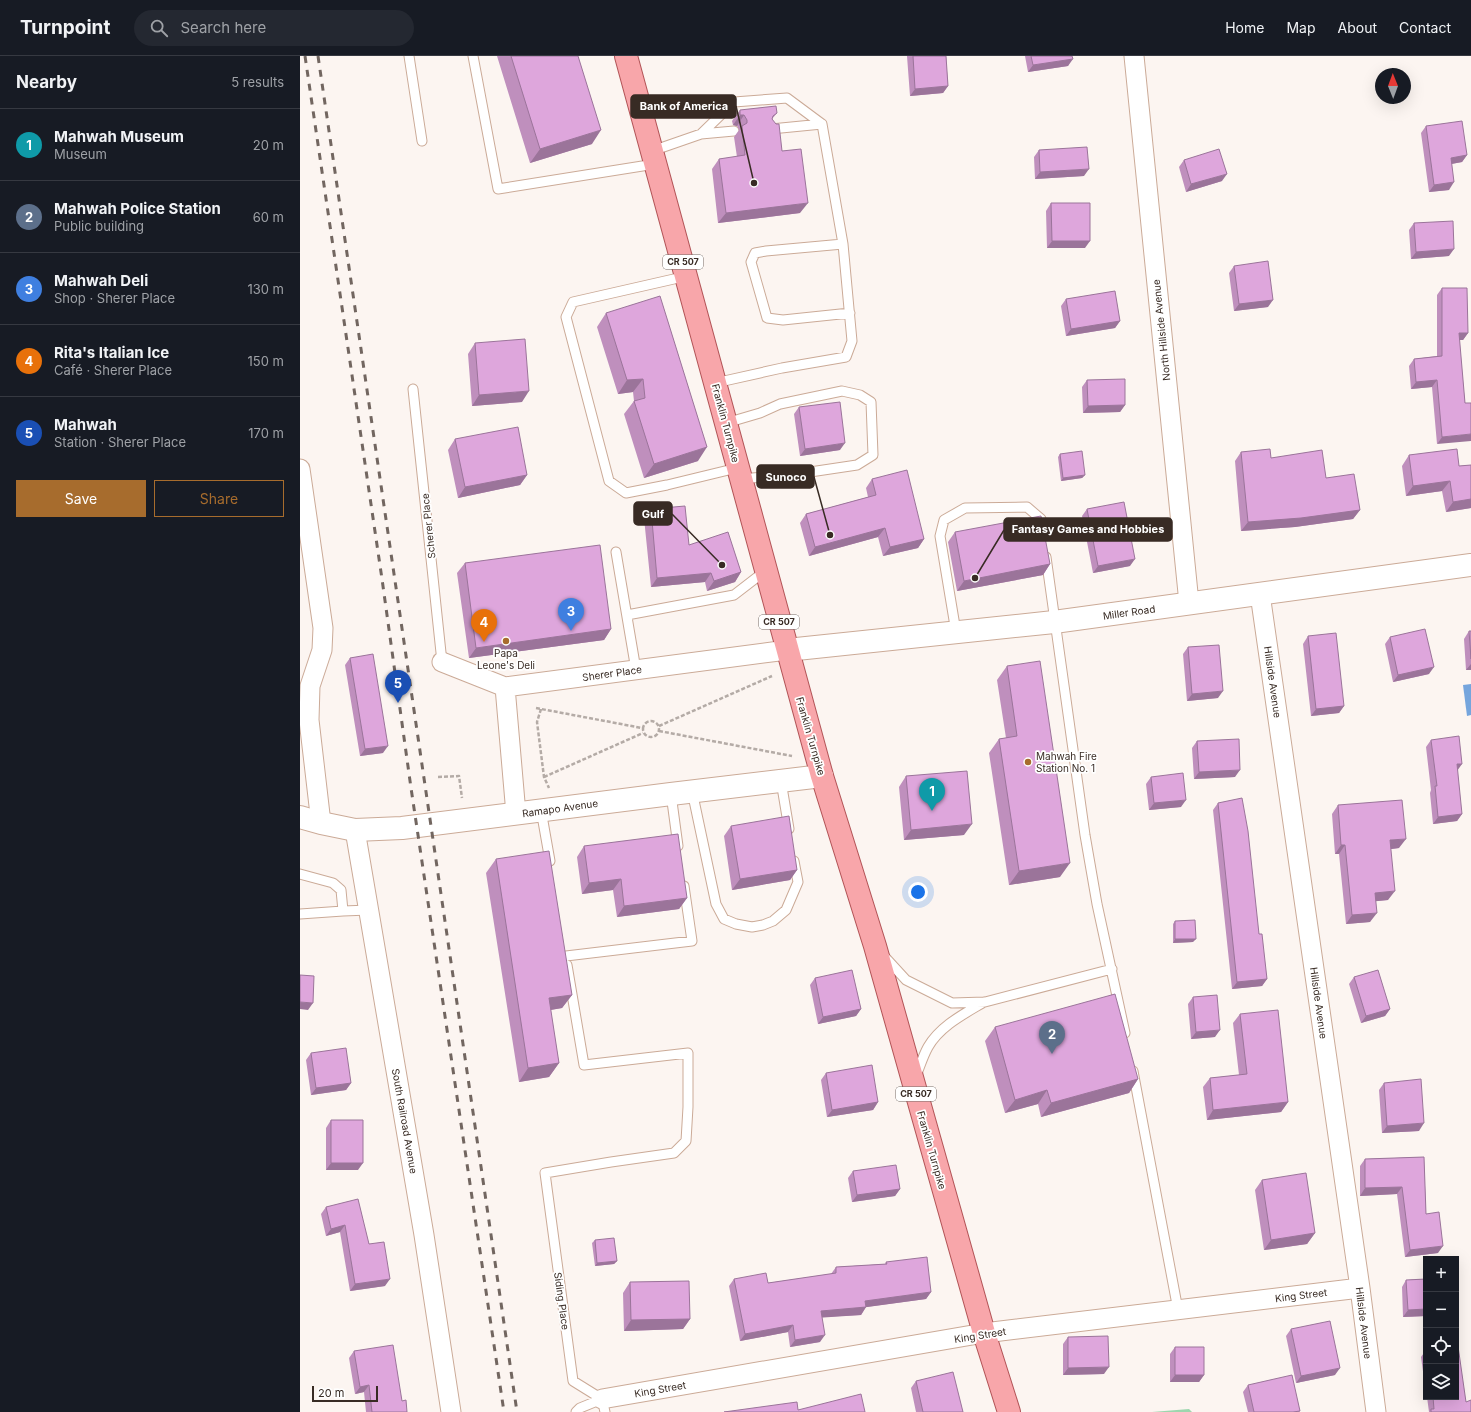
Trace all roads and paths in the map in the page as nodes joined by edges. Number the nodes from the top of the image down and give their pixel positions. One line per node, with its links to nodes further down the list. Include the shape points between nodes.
1 (409, 56): 9 (lane)
2 (473, 56): 10 (lane, via 498,189)
3 (626, 56): 10 (main road, Franklin Turnpike / CR 507)
4 (1134, 56): 25 (street, North Hillside Avenue)
5 (822, 124): 6 (lane); 8 (lane, via 787,98 734,102); 11 (lane)
6 (770, 129)
7 (734, 132): 8 (lane)
8 (701, 134): 10 (lane)
9 (422, 141)
10 (654, 157): 12 (main road, Franklin Turnpike / CR 507)
11 (843, 244): 13 (lane); 13 (lane, via 755,253 751,262 767,318 783,320)
12 (687, 276): 14 (main road, Franklin Turnpike / CR 507); 18 (lane, via 573,302 566,318 609,481 626,493)
13 (850, 313): 14 (lane, via 852,341 846,357)
14 (715, 382): 16 (main road, Franklin Turnpike / CR 507)
15 (414, 389): 30 (lane, Scherer Place)
16 (726, 423): 18 (main road, Franklin Turnpike / CR 507); 18 (lane, via 780,404 842,391 860,395 871,402 873,456 857,465 790,475)
17 (300, 469): 33 (street, via 323,628 322,650)
18 (739, 474): 23 (main road, Franklin Turnpike / CR 507)
19 (1043, 534): 28 (lane, via 1041,519 1027,507 965,508 944,520 940,536)
20 (1045, 548): 27 (lane)
21 (616, 552): 26 (lane)
22 (1471, 564): 24 (street, Miller Road)
23 (765, 571): 26 (lane, via 734,595); 29 (main road, Franklin Turnpike / CR 507)
24 (1260, 594): 25 (street, Miller Road); 71 (street, Hillside Avenue)
25 (1189, 603): 27 (street, Miller Road)
26 (627, 615): 31 (lane)
27 (1054, 622): 28 (street, Miller Road); 66 (lane, via 1085,835)
28 (956, 632): 29 (street, Miller Road)
29 (787, 650): 31 (street, Sherer Place); 44 (main road, Franklin Turnpike / CR 507)
30 (442, 662): 34 (street, Sherer Place)
31 (636, 670): 34 (street, Sherer Place)
32 (775, 679): 37 (path, via 771,676)
33 (305, 687): 54 (street)
34 (506, 687): 52 (street)
35 (536, 708): 36 (path)
36 (541, 709): 38 (path); 46 (path, via 537,722)
37 (659, 726): 38 (path, via 650,721); 39 (path)
38 (642, 728): 40 (path)
39 (659, 731): 40 (path, via 652,738); 42 (path)
40 (643, 733): 46 (path)
41 (795, 751): 42 (path)
42 (794, 756): 43 (path)
43 (790, 759)
44 (822, 776): 47 (street, Ramapo Avenue); 65 (main road, Franklin Turnpike / CR 507)
45 (438, 777): 49 (path, via 459,776)
46 (544, 777): 48 (path, via 549,788)
47 (781, 781): 50 (street, Ramapo Avenue); 56 (lane)
48 (557, 787)
49 (460, 788)
50 (681, 792): 51 (street, Ramapo Avenue); 57 (lane, via 716,904 724,919 752,927 773,921 786,910 798,882); 58 (lane)
51 (541, 810): 52 (street, Ramapo Avenue); 59 (lane)
52 (516, 814): 55 (street, Ramapo Avenue, via 402,828)
53 (300, 817): 54 (street, Ramapo Avenue)
54 (321, 823): 55 (street, Ramapo Avenue)
55 (355, 830): 62 (street, South Railroad Avenue)
56 (791, 840)
57 (793, 855)
58 (680, 856)
59 (552, 872)
60 (300, 874): 63 (lane, via 333,883 341,890)
61 (683, 879): 74 (lane, Siding Place, via 692,941 565,953 584,1065 688,1053 686,1142 674,1154 545,1173 574,1381)
62 (369, 910): 63 (lane); 75 (street, South Railroad Avenue)
63 (343, 911): 64 (lane)
64 (300, 914)
65 (875, 946): 67 (lane, via 906,980 925,991 952,1003); 70 (main road, Franklin Turnpike / CR 507)
66 (1112, 969): 67 (lane); 68 (lane)
67 (985, 1002): 70 (lane, via 937,1034 928,1046)
68 (1126, 1038)
69 (1131, 1062): 72 (lane)
70 (913, 1083): 73 (main road, Franklin Turnpike / CR 507)
71 (1360, 1288): 72 (street, King Street); 78 (street, Hillside Avenue)
72 (1178, 1310): 73 (street, King Street)
73 (984, 1333): 74 (street, King Street); 77 (main road, Franklin Turnpike / CR 507)
74 (604, 1406): 76 (lane, via 580,1408)
75 (451, 1412)
76 (576, 1412)
77 (1009, 1412)
78 (1376, 1412)

